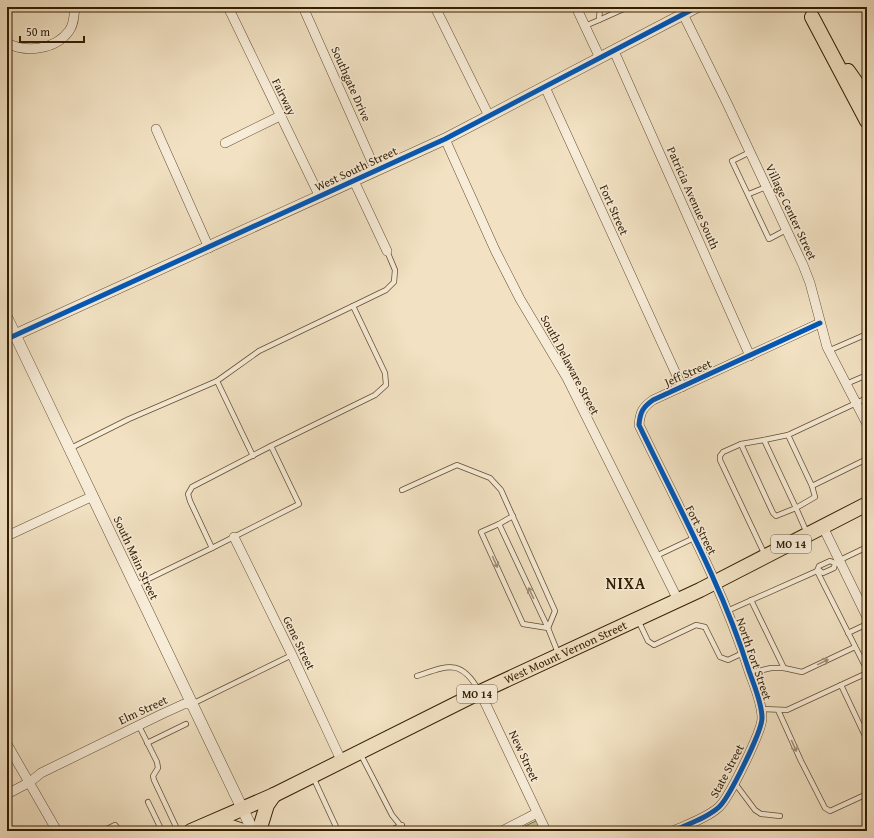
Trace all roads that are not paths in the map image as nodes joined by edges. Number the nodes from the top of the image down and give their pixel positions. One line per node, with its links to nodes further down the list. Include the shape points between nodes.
1 (75, 7): 13 (street, via 69,31 54,43 32,49 22,49)
2 (228, 7): 18 (street, Fairway)
3 (303, 7): 25 (street, Southgate Drive)
4 (435, 7): 19 (street)
5 (576, 7): 12 (street)
6 (600, 7): 11 (lane)
7 (628, 7): 11 (lane)
8 (698, 7): 10 (street, West South Street)
9 (809, 12): 17 (main road); 20 (main road)
10 (683, 14): 14 (street, West South Street); 24 (street, Village Center Street)
11 (599, 20): 12 (lane)
12 (585, 26): 15 (street)
13 (7, 43)
14 (614, 51): 15 (street, West South Street); 39 (street, Patricia Avenue South)
15 (600, 58): 16 (street, West South Street)
16 (545, 87): 19 (street, West South Street); 43 (street, Fort Street)
17 (867, 98)
18 (280, 116): 23 (street); 29 (street, Fairway)
19 (489, 116): 22 (street, West South Street)
20 (867, 122)
21 (156, 129): 31 (street)
22 (445, 139): 25 (street, West South Street); 69 (street, South Delaware Street, via 495,250 566,378)
23 (225, 143)
24 (750, 152): 27 (street, Village Center Street); 28 (lane, via 732,161)
25 (376, 171): 26 (street, West South Street)
26 (354, 181): 29 (street, West South Street); 32 (street)
27 (766, 187): 28 (lane); 30 (street, Village Center Street)
28 (748, 194): 30 (lane, via 769,239)
29 (320, 197): 31 (street, West South Street)
30 (786, 230): 35 (street, Village Center Street, via 810,283)
31 (209, 248): 37 (street, West South Street)
32 (387, 251): 33 (lane, via 395,270 394,282 386,290)
33 (353, 306): 41 (lane, via 259,351); 50 (lane, via 385,372 386,385 375,395)
34 (7, 318): 37 (street, South Main Street)
35 (820, 323): 38 (street, Village Center Street); 39 (street, Jeff Street)
36 (867, 334): 38 (lane)
37 (11, 337): 51 (street, South Main Street)
38 (828, 351): 42 (street, Village Center Street)
39 (750, 356): 43 (street, Jeff Street)
40 (867, 374): 42 (lane)
41 (217, 381): 51 (lane); 52 (lane)
42 (846, 384): 45 (street, Village Center Street)
43 (682, 387): 54 (street, Jeff Street, via 653,400 644,406 640,413 639,425)
44 (867, 398): 45 (lane)
45 (856, 404): 46 (street, Village Center Street); 47 (lane)
46 (867, 424)
47 (788, 435): 48 (lane); 55 (lane)
48 (764, 440): 49 (lane); 59 (lane)
49 (741, 444): 59 (lane, via 773,513 779,516); 70 (lane, via 723,452 720,460)
50 (271, 446): 52 (lane); 65 (lane, via 299,504)
51 (71, 448): 57 (street, South Main Street)
52 (253, 456): 68 (lane, via 197,483 188,494)
53 (867, 459): 55 (lane)
54 (668, 486): 66 (street, Fort Street)
55 (812, 486): 59 (lane, via 815,497)
56 (402, 490): 60 (lane, via 457,465 490,478 501,490)
57 (93, 496): 64 (street); 74 (street, South Main Street)
58 (867, 504): 62 (main road, West Mount Vernon Street / MO 14)
59 (796, 508): 63 (lane)
60 (513, 516): 61 (lane); 81 (lane, via 555,611)
61 (498, 524): 81 (lane, one-way to 61); 81 (lane, one-way to 81, via 481,532 523,624)
62 (823, 527): 63 (main road, West Mount Vernon Street / MO 14); 71 (street)
63 (808, 534): 70 (main road, West Mount Vernon Street / MO 14)
64 (7, 536)
65 (234, 537): 68 (lane); 85 (street, Gene Street)
66 (694, 538): 69 (lane); 73 (street, Fort Street)
67 (867, 547): 71 (lane)
68 (212, 548): 74 (lane)
69 (656, 556): 75 (street, South Delaware Street)
70 (766, 557): 73 (main road, West Mount Vernon Street / MO 14)
71 (837, 562): 72 (lane, via 830,561); 72 (lane, via 834,568 824,573); 78 (street)
72 (818, 570): 76 (lane); 82 (lane)
73 (714, 583): 75 (main road, West Mount Vernon Street / MO 14); 77 (street, North Fort Street)
74 (135, 586): 93 (street, South Main Street)
75 (678, 600): 79 (main road, West Mount Vernon Street / MO 14)
76 (751, 600): 77 (lane); 87 (lane)
77 (726, 611): 84 (street, North Fort Street)
78 (867, 617)
79 (637, 619): 84 (lane, via 648,641 654,645 696,625 705,627 720,657 728,660); 86 (main road, West Mount Vernon Street / MO 14)
80 (867, 624): 82 (lane)
81 (548, 628): 86 (lane)
82 (848, 633): 83 (lane)
83 (855, 647): 87 (lane, one-way to 83, via 802,672); 88 (lane)
84 (743, 653): 89 (street, North Fort Street)
85 (292, 654): 93 (lane, Elm Street); 103 (street, Gene Street)
86 (559, 656): 92 (main road, West Mount Vernon Street / MO 14)
87 (784, 668): 89 (lane)
88 (867, 672): 91 (lane)
89 (750, 673): 94 (street, North Fort Street)
90 (417, 676): 92 (lane, via 448,666 458,668 474,680)
91 (841, 685): 95 (lane, via 787,710); 99 (lane)
92 (480, 692): 102 (main road, West Mount Vernon Street / MO 14); 112 (street, New Street)
93 (192, 704): 98 (street, Elm Street, via 184,704); 111 (street, South Main Street)
94 (761, 708): 95 (lane); 96 (street, North Fort Street)
95 (778, 710): 108 (lane, one-way to 108, via 800,761 825,808 830,811)
96 (762, 719): 106 (street, State Street, via 761,728)
97 (186, 724): 100 (lane)
98 (139, 726): 100 (lane); 105 (street, Elm Street, via 41,773)
99 (867, 740)
100 (147, 743): 120 (lane, via 158,768 153,776 154,780)
101 (7, 744): 105 (street)
102 (359, 752): 103 (main road, West Mount Vernon Street / MO 14); 115 (lane, via 392,815)
103 (341, 760): 104 (main road, West Mount Vernon Street / MO 14)
104 (312, 775): 109 (main road, West Mount Vernon Street / MO 14); 125 (lane)
105 (30, 782): 107 (street, Elm Street); 116 (street)
106 (734, 782): 113 (lane, via 755,810 761,814); 130 (street, State Street, via 719,808)
107 (7, 794)
108 (867, 794)
109 (274, 795): 111 (main road, West Mount Vernon Street / MO 14); 124 (main road, via 267,805)
110 (148, 802): 119 (lane)
111 (242, 809): 114 (main road, MO 14); 123 (street, South Main Street)
112 (537, 813): 128 (street); 129 (street, New Street)
113 (780, 816)
114 (207, 825): 121 (main road, MO 14); 122 (main road, via 225,825)
115 (402, 825): 126 (lane); 127 (lane)
116 (57, 831)
117 (103, 831): 118 (lane, via 115,825)
118 (120, 831)
119 (162, 831)
120 (178, 831)
121 (192, 831)
122 (243, 831)
123 (253, 831)
124 (259, 831)
125 (338, 831)
126 (389, 831)
127 (405, 831)
128 (502, 831)
129 (546, 831)
130 (673, 831)

